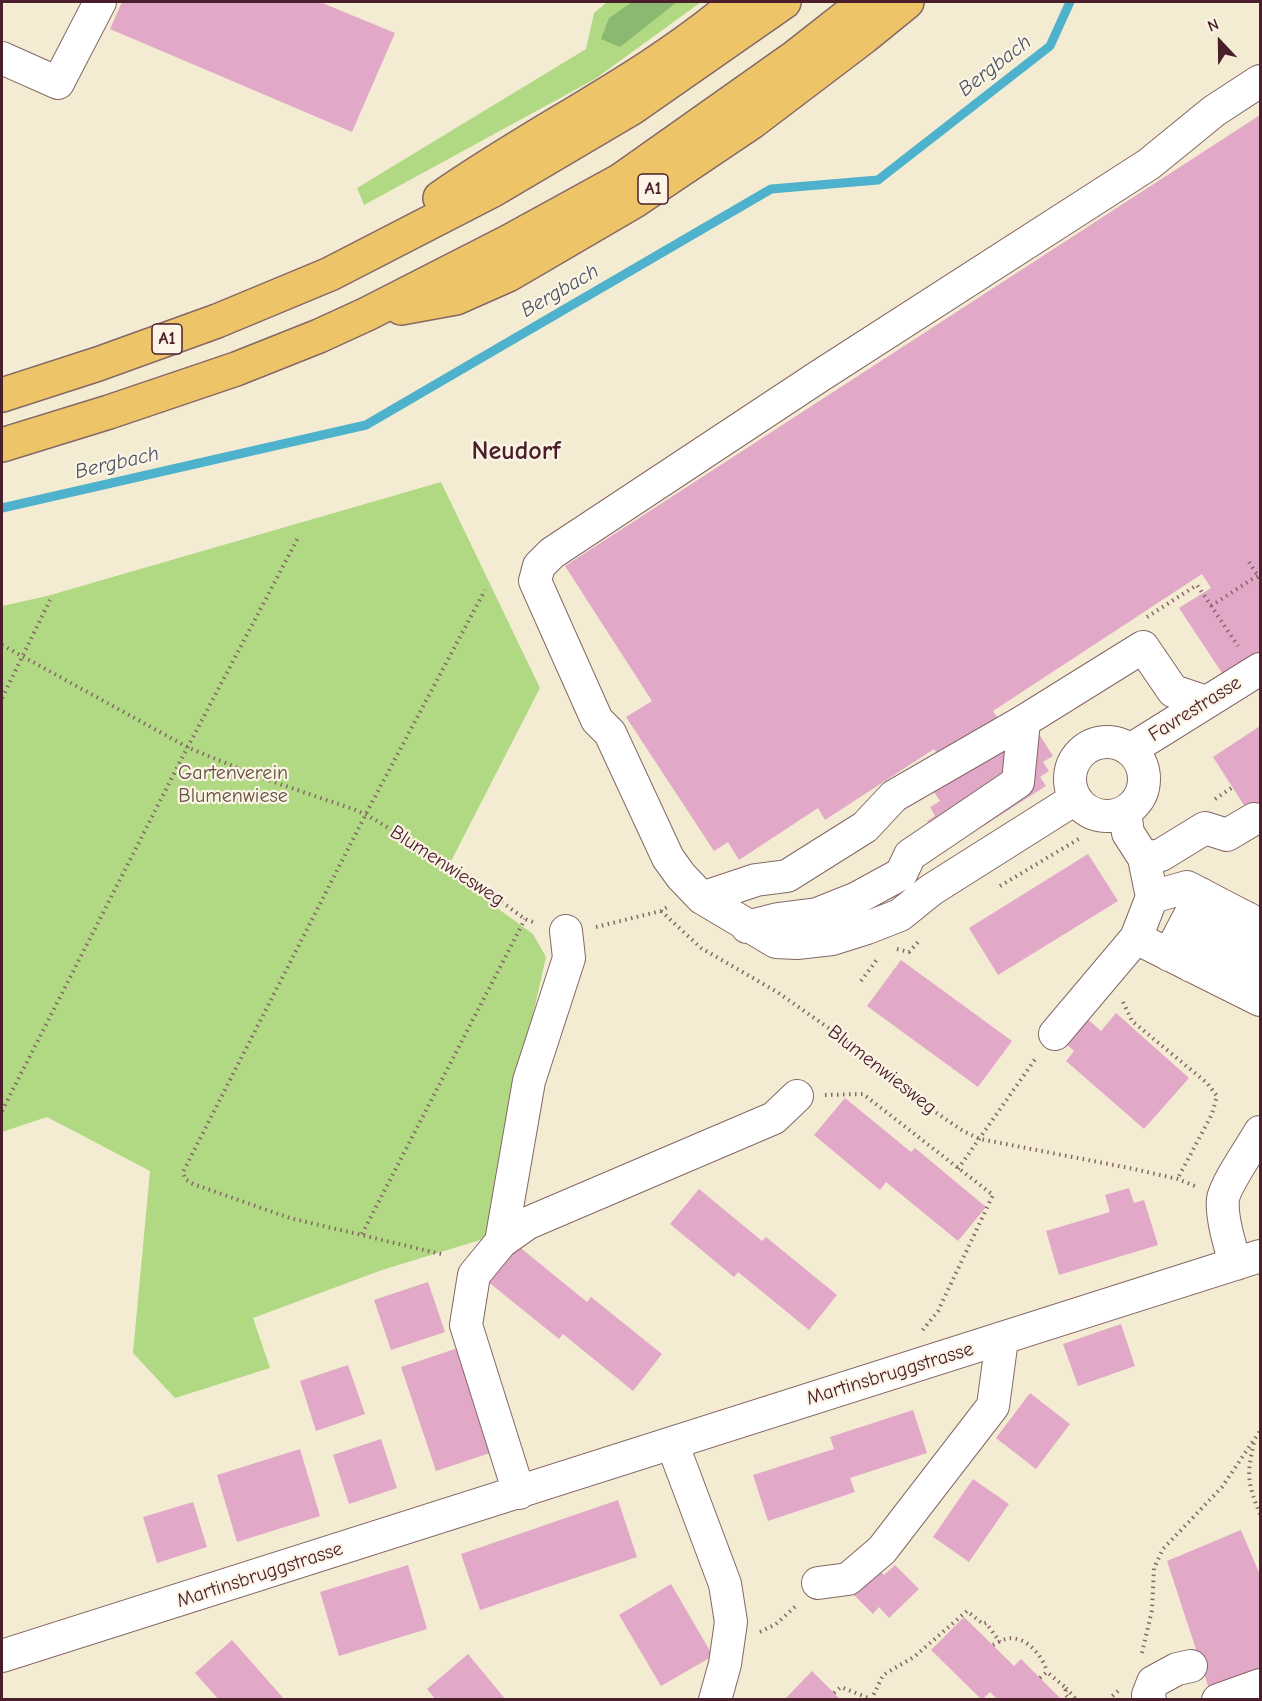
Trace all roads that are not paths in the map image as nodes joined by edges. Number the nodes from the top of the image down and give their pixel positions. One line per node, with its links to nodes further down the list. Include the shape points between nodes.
1 (100, 2): 6 (street, via 58,82)
2 (737, 2): 8 (highway, A1, via 707,27 470,177)
3 (784, 2): 8 (highway, A1, via 632,108 493,190)
4 (865, 2): 9 (highway, A1, via 795,57 621,180)
5 (907, 2): 9 (highway, A1, via 752,122 604,219 508,274 456,298)
6 (2, 58)
7 (1260, 81): 22 (street, via 1214,111 1149,164 715,445 538,566 535,581 597,720 610,733 668,858)
8 (330, 274): 10 (highway, A1, via 217,321)
9 (367, 314): 11 (highway, A1, via 236,369)
10 (2, 395)
11 (2, 445)
12 (1260, 669): 13 (street, Favrestrasse)
13 (1206, 702): 14 (street, via 1173,691 1143,647); 15 (street, Favrestrasse)
14 (1024, 720): 20 (street, via 1018,782 910,855); 22 (street, via 894,796 865,827 787,876 756,880)
15 (1130, 750): 16 (street, Favrestrasse, via 1106,741 1087,747 1077,756 1070,770); 17 (street, Favrestrasse, via 1144,772 1144,785)
16 (1075, 800): 17 (street, via 1097,815); 20 (street)
17 (1125, 812): 19 (street, via 1128,833)
18 (1254, 819): 19 (street, via 1227,835 1206,816 1161,855)
19 (1144, 858): 21 (street)
20 (915, 885): 24 (street, via 858,898 817,914); 24 (street, via 900,915 832,939 776,942)
21 (1152, 897): 23 (street, via 1186,887); 26 (street)
22 (702, 898): 24 (street)
23 (1238, 917): 27 (street); 27 (street)
24 (747, 927)
25 (566, 932): 31 (street, via 569,958 529,1080)
26 (1136, 938): 27 (street); 28 (street)
27 (1215, 978)
28 (1055, 1034)
29 (797, 1096): 31 (street, via 774,1118 528,1223)
30 (1260, 1132): 32 (street, via 1223,1198 1227,1239)
31 (501, 1242): 35 (street, via 474,1275 466,1325)
32 (1248, 1260): 33 (street, Martinsbruggstrasse)
33 (1002, 1339): 34 (street, Martinsbruggstrasse); 36 (street, via 993,1406 882,1550 848,1579)
34 (672, 1443): 35 (street, Martinsbruggstrasse); 41 (street, via 725,1584 731,1622)
35 (519, 1493): 37 (street, Martinsbruggstrasse)
36 (818, 1583)
37 (2, 1656)
38 (1191, 1666): 40 (street, via 1153,1682)
39 (1260, 1684): 42 (street)
40 (1149, 1697)
41 (715, 1700)
42 (1218, 1700)

